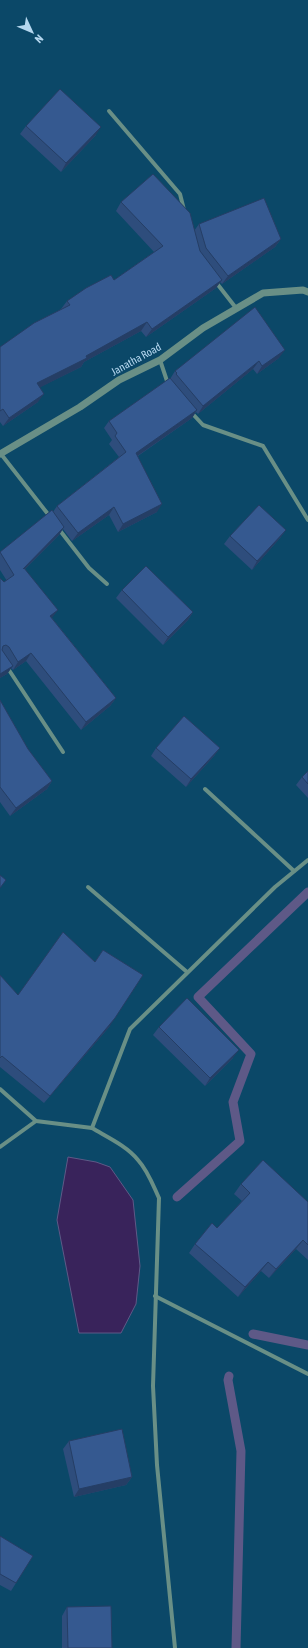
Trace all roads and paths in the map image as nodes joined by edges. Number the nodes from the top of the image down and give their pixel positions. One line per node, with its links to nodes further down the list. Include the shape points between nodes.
1 (109, 111): 2 (street, via 180,194)
2 (186, 216)
3 (212, 277): 5 (street)
4 (308, 292): 5 (street, Janatha Road, via 303,290 263,293)
5 (236, 308): 6 (street, Janatha Road, via 202,328)
6 (160, 360): 7 (street, via 166,383); 9 (street, Janatha Road, via 119,380 80,407)
7 (171, 388)
8 (189, 409): 11 (street, via 203,425 263,446)
9 (0, 454): 10 (street)
10 (52, 520)
11 (308, 520)
12 (56, 526): 13 (street, via 89,568)
13 (107, 584)
14 (4, 663): 15 (street)
15 (63, 752)
16 (205, 789): 18 (street)
17 (308, 860): 18 (street)
18 (294, 871): 20 (street)
19 (88, 887): 20 (street)
20 (187, 972): 23 (street, via 130,1029)
21 (0, 1089): 22 (street)
22 (36, 1121): 23 (street); 24 (street)
23 (92, 1128): 25 (street, via 138,1159 151,1178 159,1198)
24 (0, 1147)
25 (155, 1296): 26 (street); 27 (street, via 152,1386)
26 (308, 1374)
27 (175, 1648)

